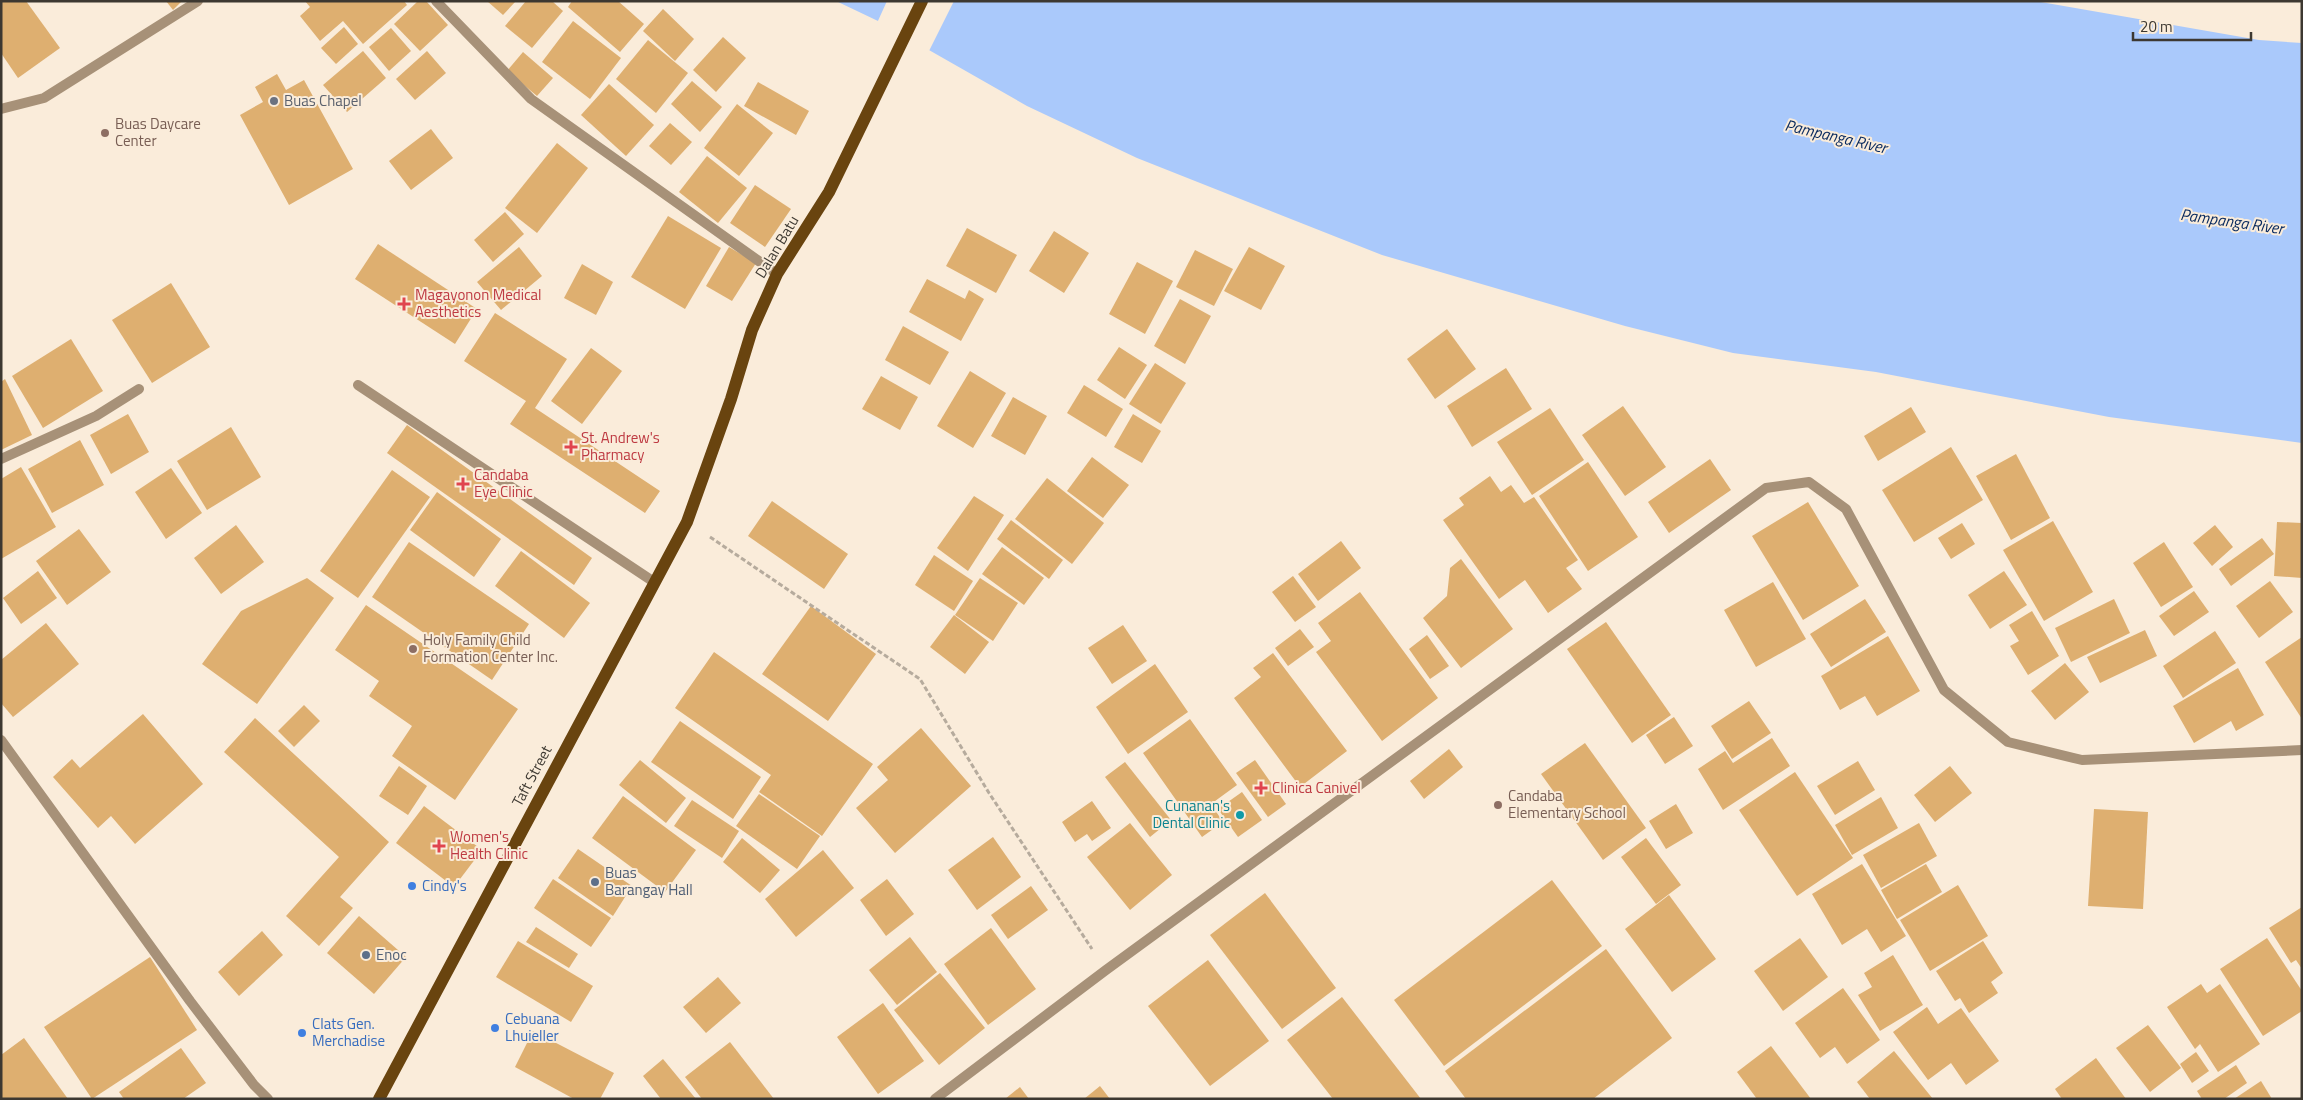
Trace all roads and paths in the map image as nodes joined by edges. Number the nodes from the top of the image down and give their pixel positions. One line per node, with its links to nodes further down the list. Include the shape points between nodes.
1 (198, 1): 4 (street, via 44,98)
2 (436, 1): 5 (street, via 531,99)
3 (922, 1): 5 (main road, Dalan Batu, via 830,192)
4 (1, 109)
5 (778, 274): 9 (main road, Dalan Batu, via 752,330)
6 (358, 385): 10 (street)
7 (139, 389): 8 (street, via 96,416)
8 (1, 459)
9 (688, 522): 10 (main road, Taft Street); 13 (path, via 920,679 989,793)
10 (654, 582): 15 (main road, Taft Street)
11 (1, 740): 14 (street, via 196,1008)
12 (2302, 750): 13 (street, via 2082,760 2008,742 1944,690 1846,509 1809,482 1766,488)
13 (1106, 970): 16 (street)
14 (268, 1099)
15 (379, 1099)
16 (935, 1099)

